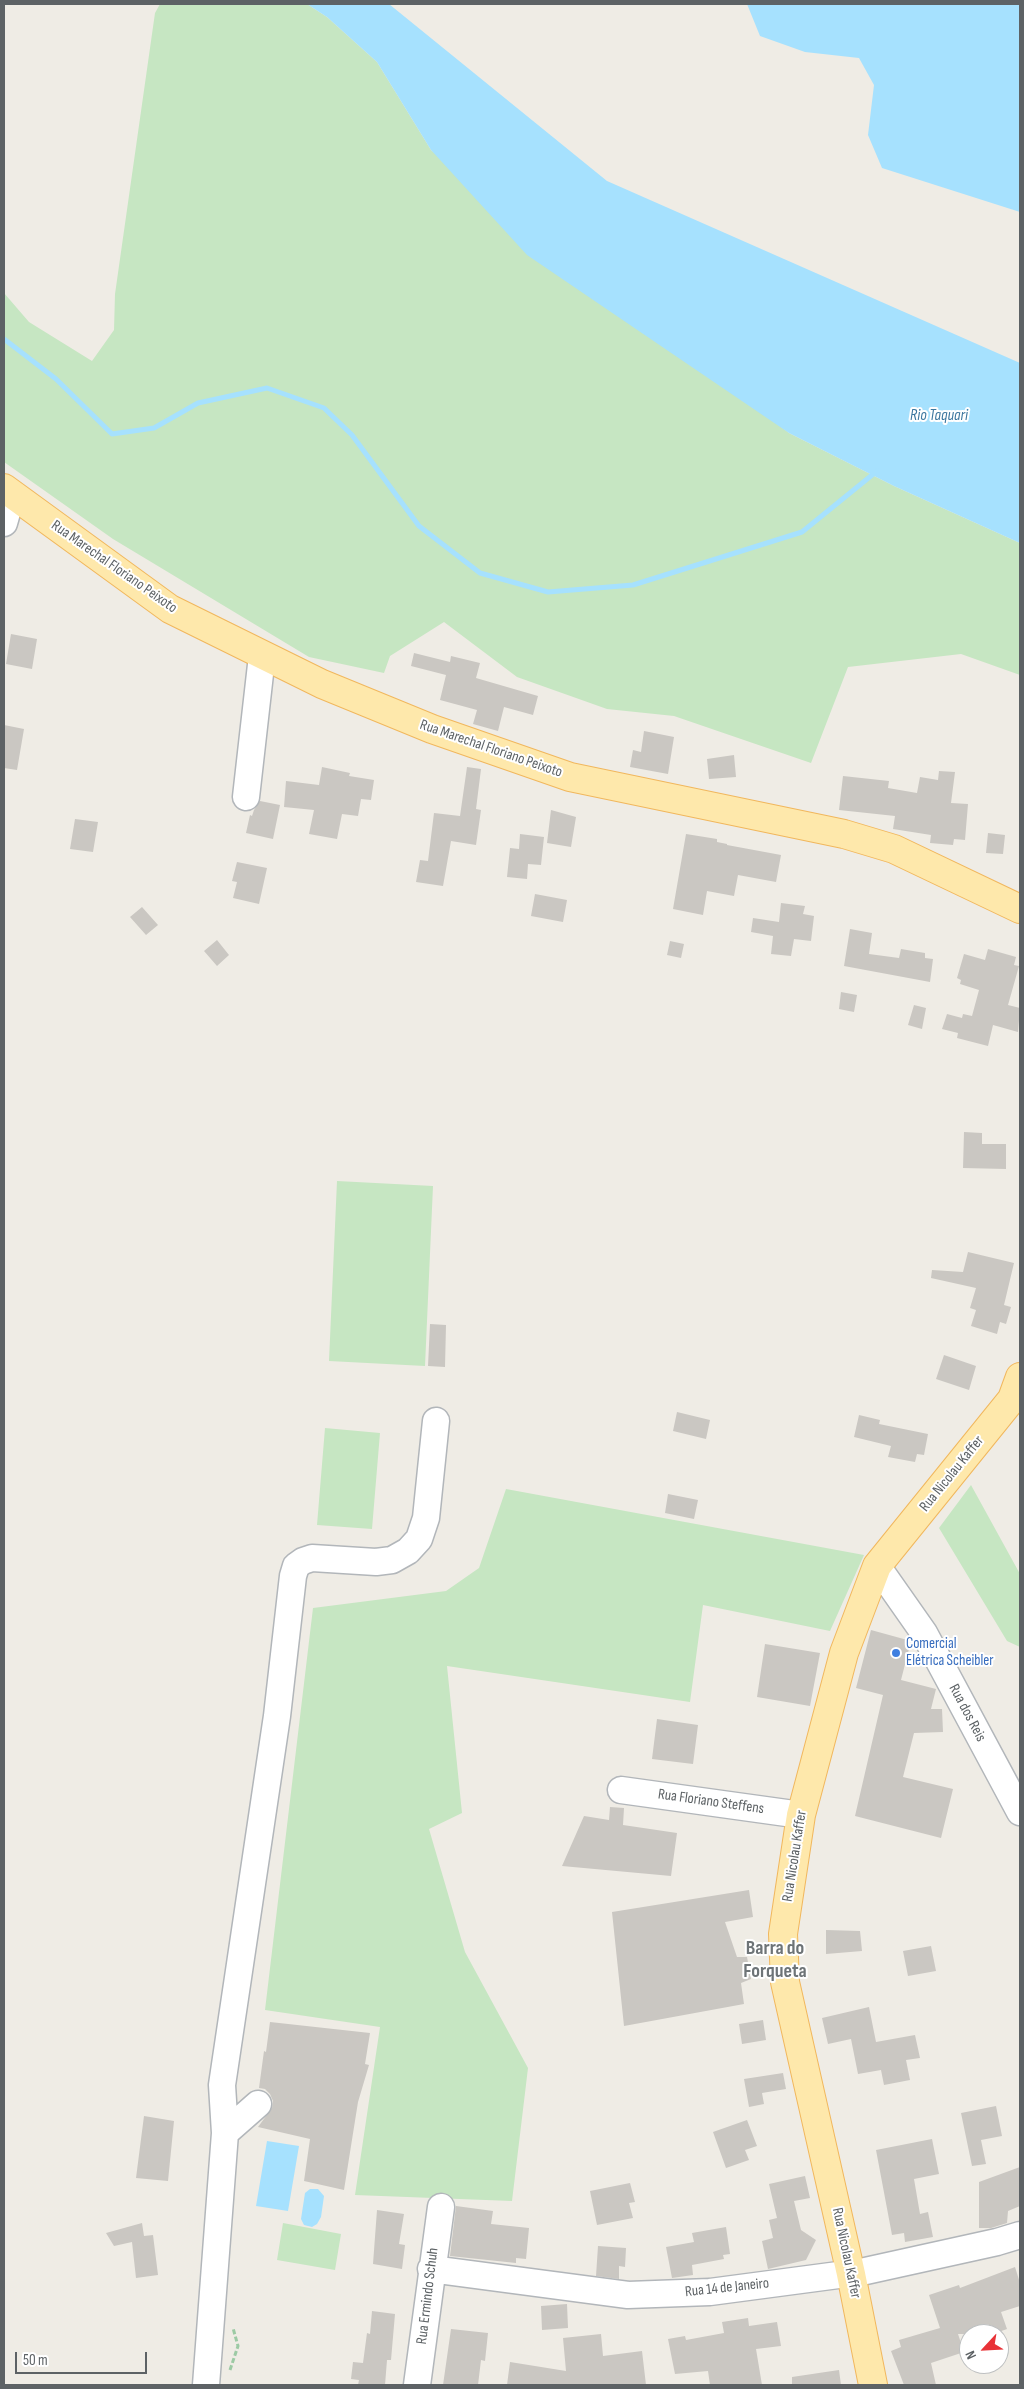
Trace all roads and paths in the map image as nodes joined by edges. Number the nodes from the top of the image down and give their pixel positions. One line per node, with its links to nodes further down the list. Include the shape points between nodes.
1 (8, 492): 2 (street); 3 (main road, Rua Marechal Floriano Peixoto, via 170,609)
2 (4, 523)
3 (262, 656): 4 (street); 5 (main road, Rua Marechal Floriano Peixoto, via 432,729 570,777 844,834 894,849)
4 (246, 797)
5 (1020, 909)
6 (1017, 1392): 8 (main road, Rua Nicolau Kaffer)
7 (436, 1422): 13 (street, via 426,1518 419,1539 408,1551 392,1560 376,1562 312,1558 296,1566 293,1576 276,1716 222,2085)
8 (877, 1566): 10 (street, Rua dos Reis, via 924,1633); 11 (main road, Rua Nicolau Kaffer, via 844,1653)
9 (621, 1790): 11 (street, Rua Floriano Steffens)
10 (1020, 1812)
11 (801, 1815): 17 (main road, Rua Nicolau Kaffer, via 783,1934 785,1982)
12 (258, 2104): 13 (street)
13 (225, 2133): 18 (street)
14 (441, 2207): 16 (street, Rua Ermindo Schuh)
15 (1020, 2235): 17 (street, Rua 14 de Janeiro)
16 (431, 2269): 17 (street, Rua 14 de Janeiro, via 628,2295 710,2292); 19 (street, Rua Ermindo Schuh)
17 (851, 2274): 20 (main road, Rua Nicolau Kaffer)
18 (206, 2385)
19 (417, 2385)
20 (873, 2385)

